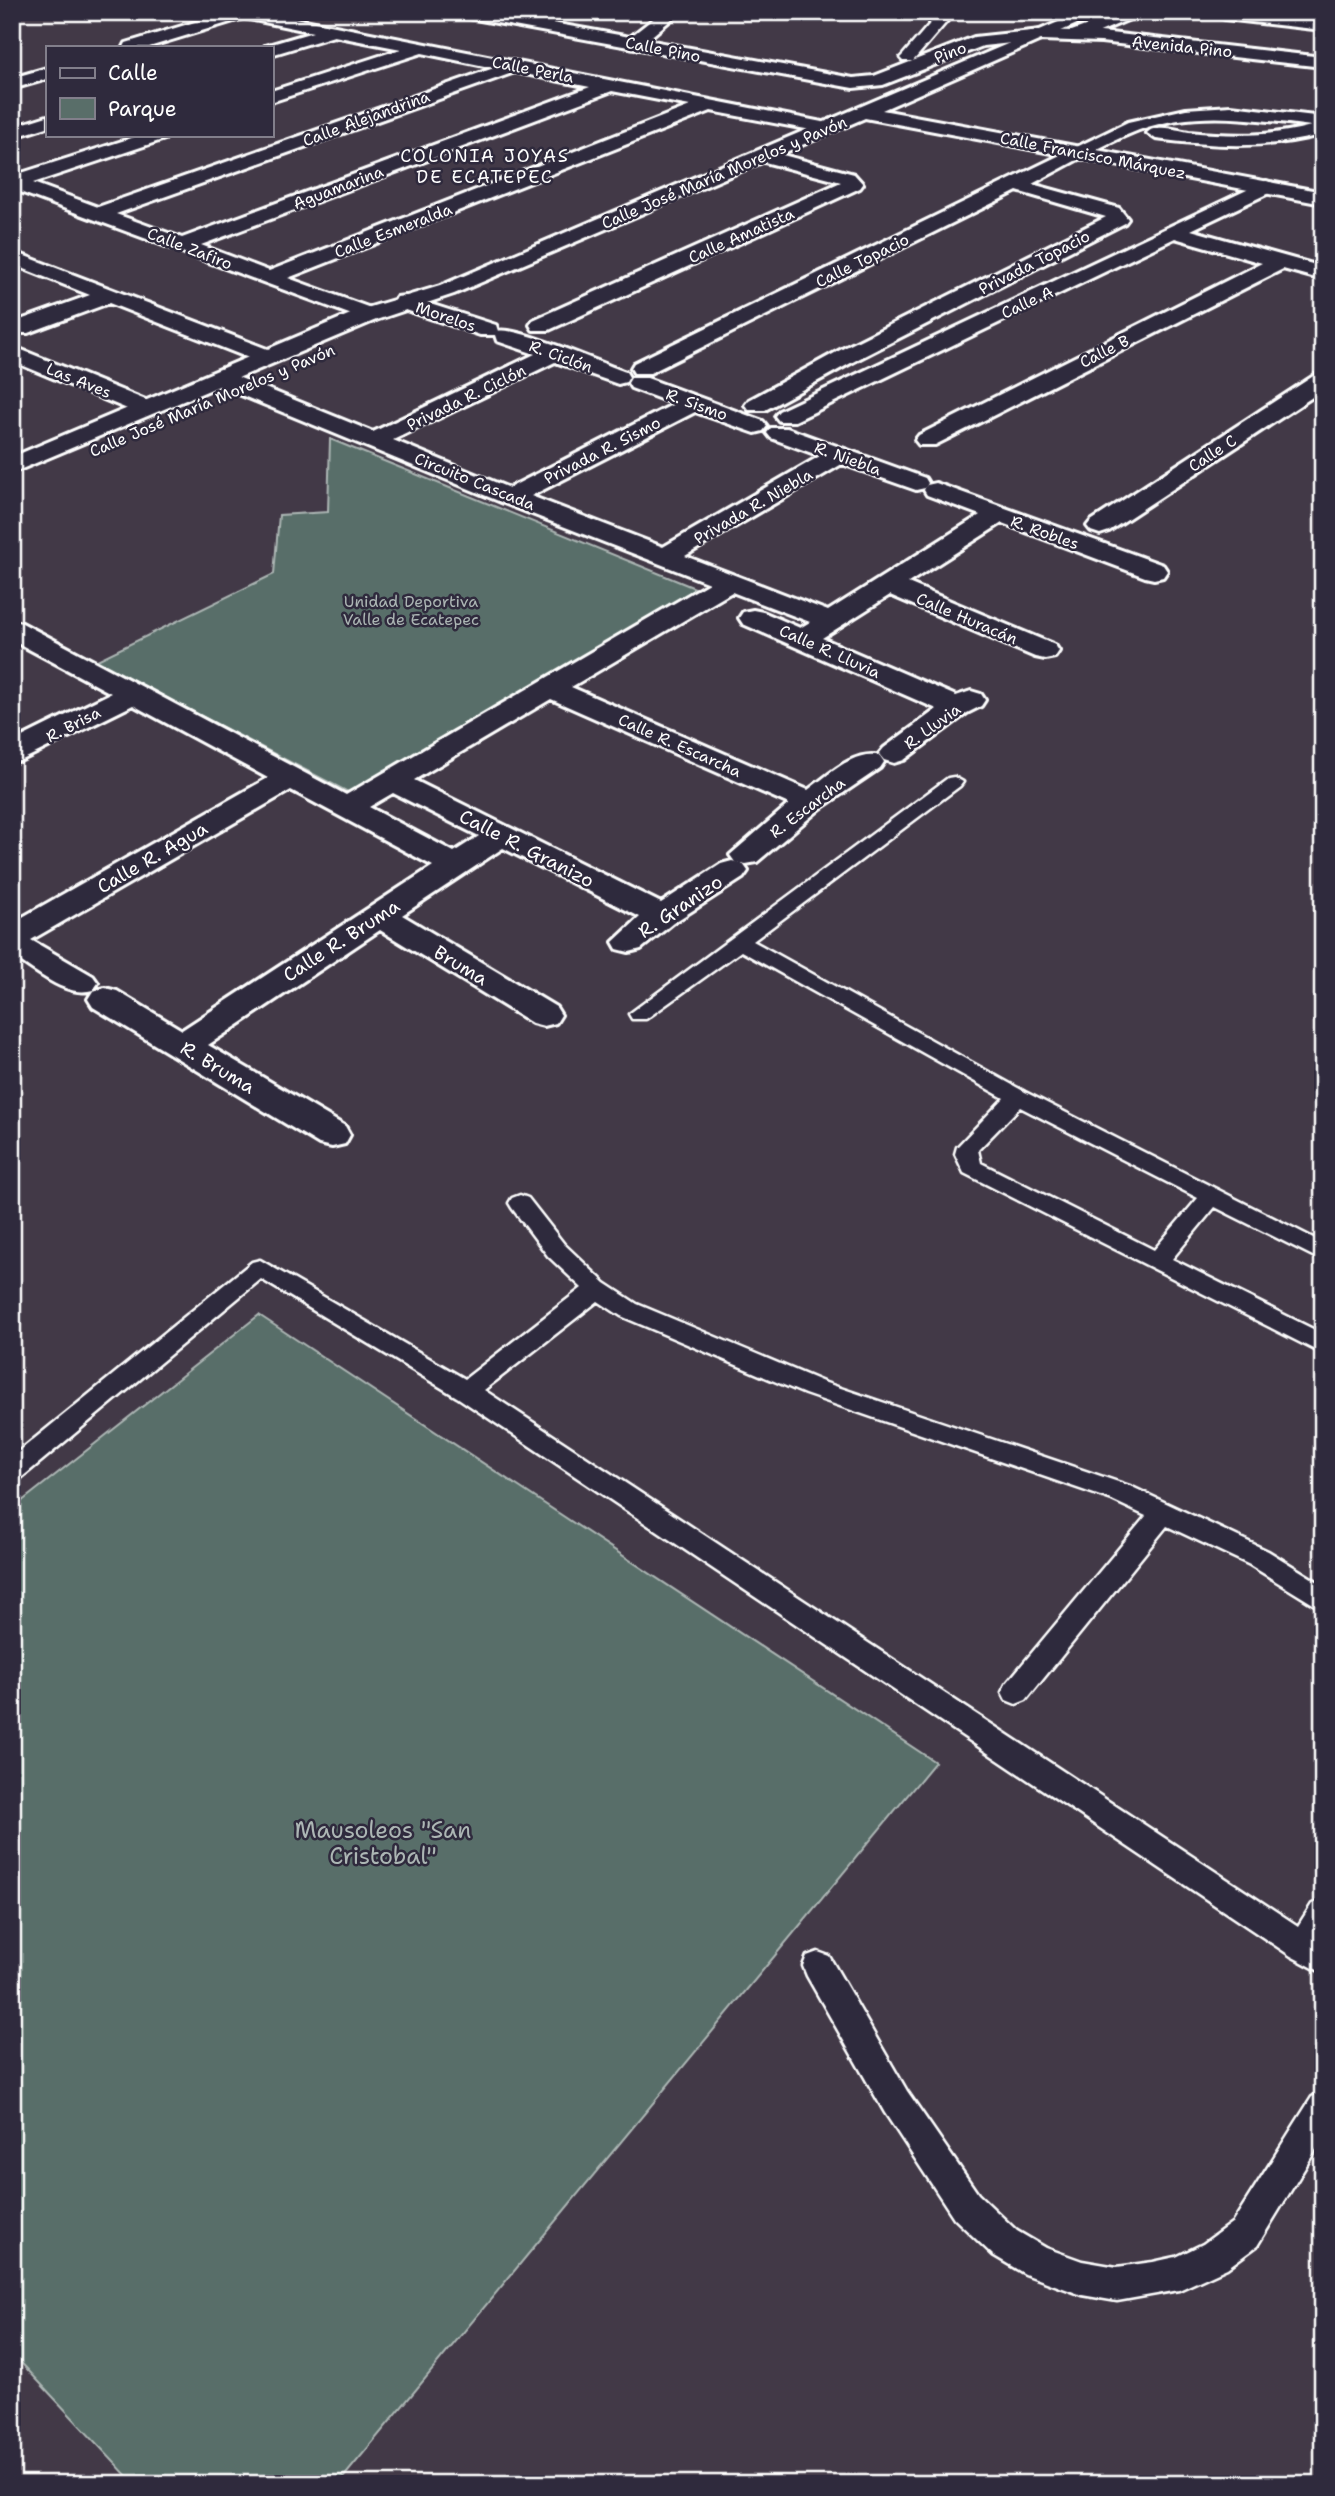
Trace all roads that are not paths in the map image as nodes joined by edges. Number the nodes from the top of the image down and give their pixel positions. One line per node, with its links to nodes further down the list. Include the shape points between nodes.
1 (464, 12): 7 (street, Calle Pino)
2 (672, 12): 16 (street)
3 (948, 12): 21 (street)
4 (1096, 12): 14 (street, Calle José María Morelos y Pavón)
5 (1138, 12): 15 (street)
6 (240, 13): 13 (street, Calle Perla); 17 (street)
7 (498, 15): 12 (street, Calle Pino)
8 (1225, 15): 9 (street)
9 (1281, 16): 11 (street)
10 (582, 18): 12 (street)
11 (1323, 25)
12 (566, 30): 16 (street, Calle Pino)
13 (332, 31): 18 (street, Calle Perla); 19 (street)
14 (1041, 35): 15 (street, Avenida Pino); 20 (street, Calle José María Morelos y Pavón); 25 (street, Pino, via 980,41)
15 (1075, 36): 20 (street, Calle José María Morelos y Pavón); 22 (street, Avenida Pino)
16 (633, 43): 25 (street, Calle Pino)
17 (135, 46)
18 (421, 48): 23 (street, Calle Perla); 28 (street)
19 (273, 49)
20 (1000, 51): 30 (street, Calle José María Morelos y Pavón)
21 (908, 58)
22 (1323, 62)
23 (516, 65): 27 (street, Calle Perla); 46 (street, Calle Alejandrina)
24 (46, 74): 26 (street)
25 (862, 83)
26 (12, 84)
27 (611, 85): 29 (street, Calle Perla); 48 (street, Aguamarina)
28 (273, 96)
29 (712, 104): 33 (street, Calle Perla); 52 (street, Calle Esmeralda)
30 (863, 112): 33 (street, Calle José María Morelos y Pavón); 40 (street, Calle Francisco Márquez)
31 (46, 121): 36 (street)
32 (1323, 122): 35 (street, Calle Topacio, via 1218,111)
33 (827, 128): 41 (street, Calle José María Morelos y Pavón)
34 (1323, 128): 37 (street)
35 (1126, 129): 37 (street, via 1245,142); 40 (street, Calle Topacio)
36 (12, 132)
37 (1303, 135): 39 (street)
38 (156, 136): 42 (street)
39 (1323, 139)
40 (1083, 153): 43 (street, Calle Topacio); 44 (street, Calle Francisco Márquez)
41 (764, 156): 54 (street, Calle José María Morelos y Pavón); 56 (street, Calle Amatista, via 847,178 853,184)
42 (13, 182): 46 (street, Calle Zafiro)
43 (1016, 185): 60 (street, Privada Topacio, via 1112,212 1118,219); 64 (street, Calle Topacio)
44 (1266, 187): 45 (street, Calle Francisco Márquez); 47 (street, Calle A)
45 (1323, 198)
46 (98, 214): 48 (street, Calle Zafiro)
47 (1174, 232): 50 (street); 63 (street, Calle A)
48 (183, 246): 52 (street, Calle Zafiro)
49 (12, 257): 53 (street)
50 (1281, 262): 51 (street); 73 (street, Calle B)
51 (1323, 274)
52 (270, 278): 55 (street, Calle Zafiro)
53 (110, 295): 57 (street); 61 (street)
54 (413, 305): 55 (street, Calle José María Morelos y Pavón); 58 (street, Morelos); 67 (street, Calle José María Morelos y Pavón, via 390,323)
55 (368, 315): 61 (street, Calle José María Morelos y Pavón)
56 (541, 325)
57 (20, 328)
58 (496, 333): 59 (street, R. Ciclón)
59 (556, 353): 64 (street, R. Ciclón); 72 (street, Privada R. Ciclón)
60 (852, 353): 63 (street); 70 (street, Privada Topacio)
61 (267, 357): 65 (street, Calle José María Morelos y Pavón)
62 (17, 358): 69 (street, Las Aves)
63 (890, 366): 71 (street, Calle A)
64 (633, 376): 68 (street, R. Sismo)
65 (220, 378): 67 (street, Circuito Cascada); 69 (street, Calle José María Morelos y Pavón)
66 (1323, 380): 80 (street, Calle C)
67 (243, 387): 72 (street, Circuito Cascada); 76 (street, Calle José María Morelos y Pavón)
68 (694, 403): 70 (street, R. Sismo); 78 (street, Privada R. Sismo)
69 (145, 408): 75 (street, Calle José María Morelos y Pavón)
70 (756, 415)
71 (783, 425): 74 (street, R. Niebla)
72 (375, 440): 78 (street, Circuito Cascada)
73 (927, 440)
74 (840, 455): 77 (street, R. Niebla); 81 (street, Privada R. Niebla)
75 (12, 466)
76 (12, 487)
77 (926, 487): 79 (street, R. Robles)
78 (510, 497): 81 (street, Circuito Cascada)
79 (998, 515): 82 (street, R. Robles); 84 (street)
80 (1100, 526)
81 (666, 556): 83 (street, Circuito Cascada)
82 (1154, 571)
83 (730, 582): 85 (street); 86 (street, Circuito Cascada)
84 (889, 585): 86 (street); 89 (street, Calle Huracán)
85 (703, 596): 88 (street, Calle R. Lluvia); 90 (street)
86 (828, 620): 88 (street)
87 (12, 629): 91 (street)
88 (803, 639): 92 (street, Calle R. Lluvia)
89 (1045, 651)
90 (549, 688): 96 (street); 98 (street, Calle R. Escarcha)
91 (134, 693): 93 (street, R. Brisa); 95 (street)
92 (964, 703): 94 (street, R. Lluvia)
93 (12, 754)
94 (881, 758): 98 (street, R. Escarcha)
95 (291, 777): 99 (street); 105 (street, Calle R. Agua)
96 (391, 780): 99 (street); 100 (street, Calle R. Granizo)
97 (954, 782): 107 (lane)
98 (810, 802): 101 (street, R. Escarcha)
99 (347, 807): 102 (street)
100 (500, 836): 102 (street, Calle R. Bruma); 104 (street, Calle R. Granizo)
101 (739, 863): 104 (street, R. Granizo)
102 (456, 866): 103 (street, Calle R. Bruma)
103 (378, 915): 109 (street, Bruma); 110 (street, Calle R. Bruma)
104 (662, 916): 106 (street, R. Granizo)
105 (12, 939): 110 (street, R. Bruma)
106 (629, 942)
107 (740, 942): 108 (lane); 111 (lane)
108 (639, 1014)
109 (544, 1016)
110 (182, 1045): 112 (street, R. Bruma)
111 (1018, 1097): 113 (lane); 116 (lane, via 968,1147 972,1168)
112 (332, 1135)
113 (1210, 1197): 115 (lane); 116 (lane)
114 (520, 1203): 117 (lane, via 556,1250)
115 (1323, 1254)
116 (1159, 1260): 118 (lane)
117 (597, 1289): 119 (lane); 121 (lane, via 629,1310 814,1388 1121,1493)
118 (1323, 1345)
119 (466, 1391): 120 (lane, via 260,1268); 125 (lane)
120 (12, 1471)
121 (1164, 1512): 122 (lane, via 1259,1558); 123 (lane)
122 (1323, 1599)
123 (1016, 1692)
124 (1323, 1914): 125 (lane)
125 (1313, 1953)
126 (818, 1966): 127 (lane, via 896,2102 966,2206 1005,2243 1037,2262 1082,2278 1117,2284 1153,2279 1215,2256 1245,2234)
127 (1323, 2108)

